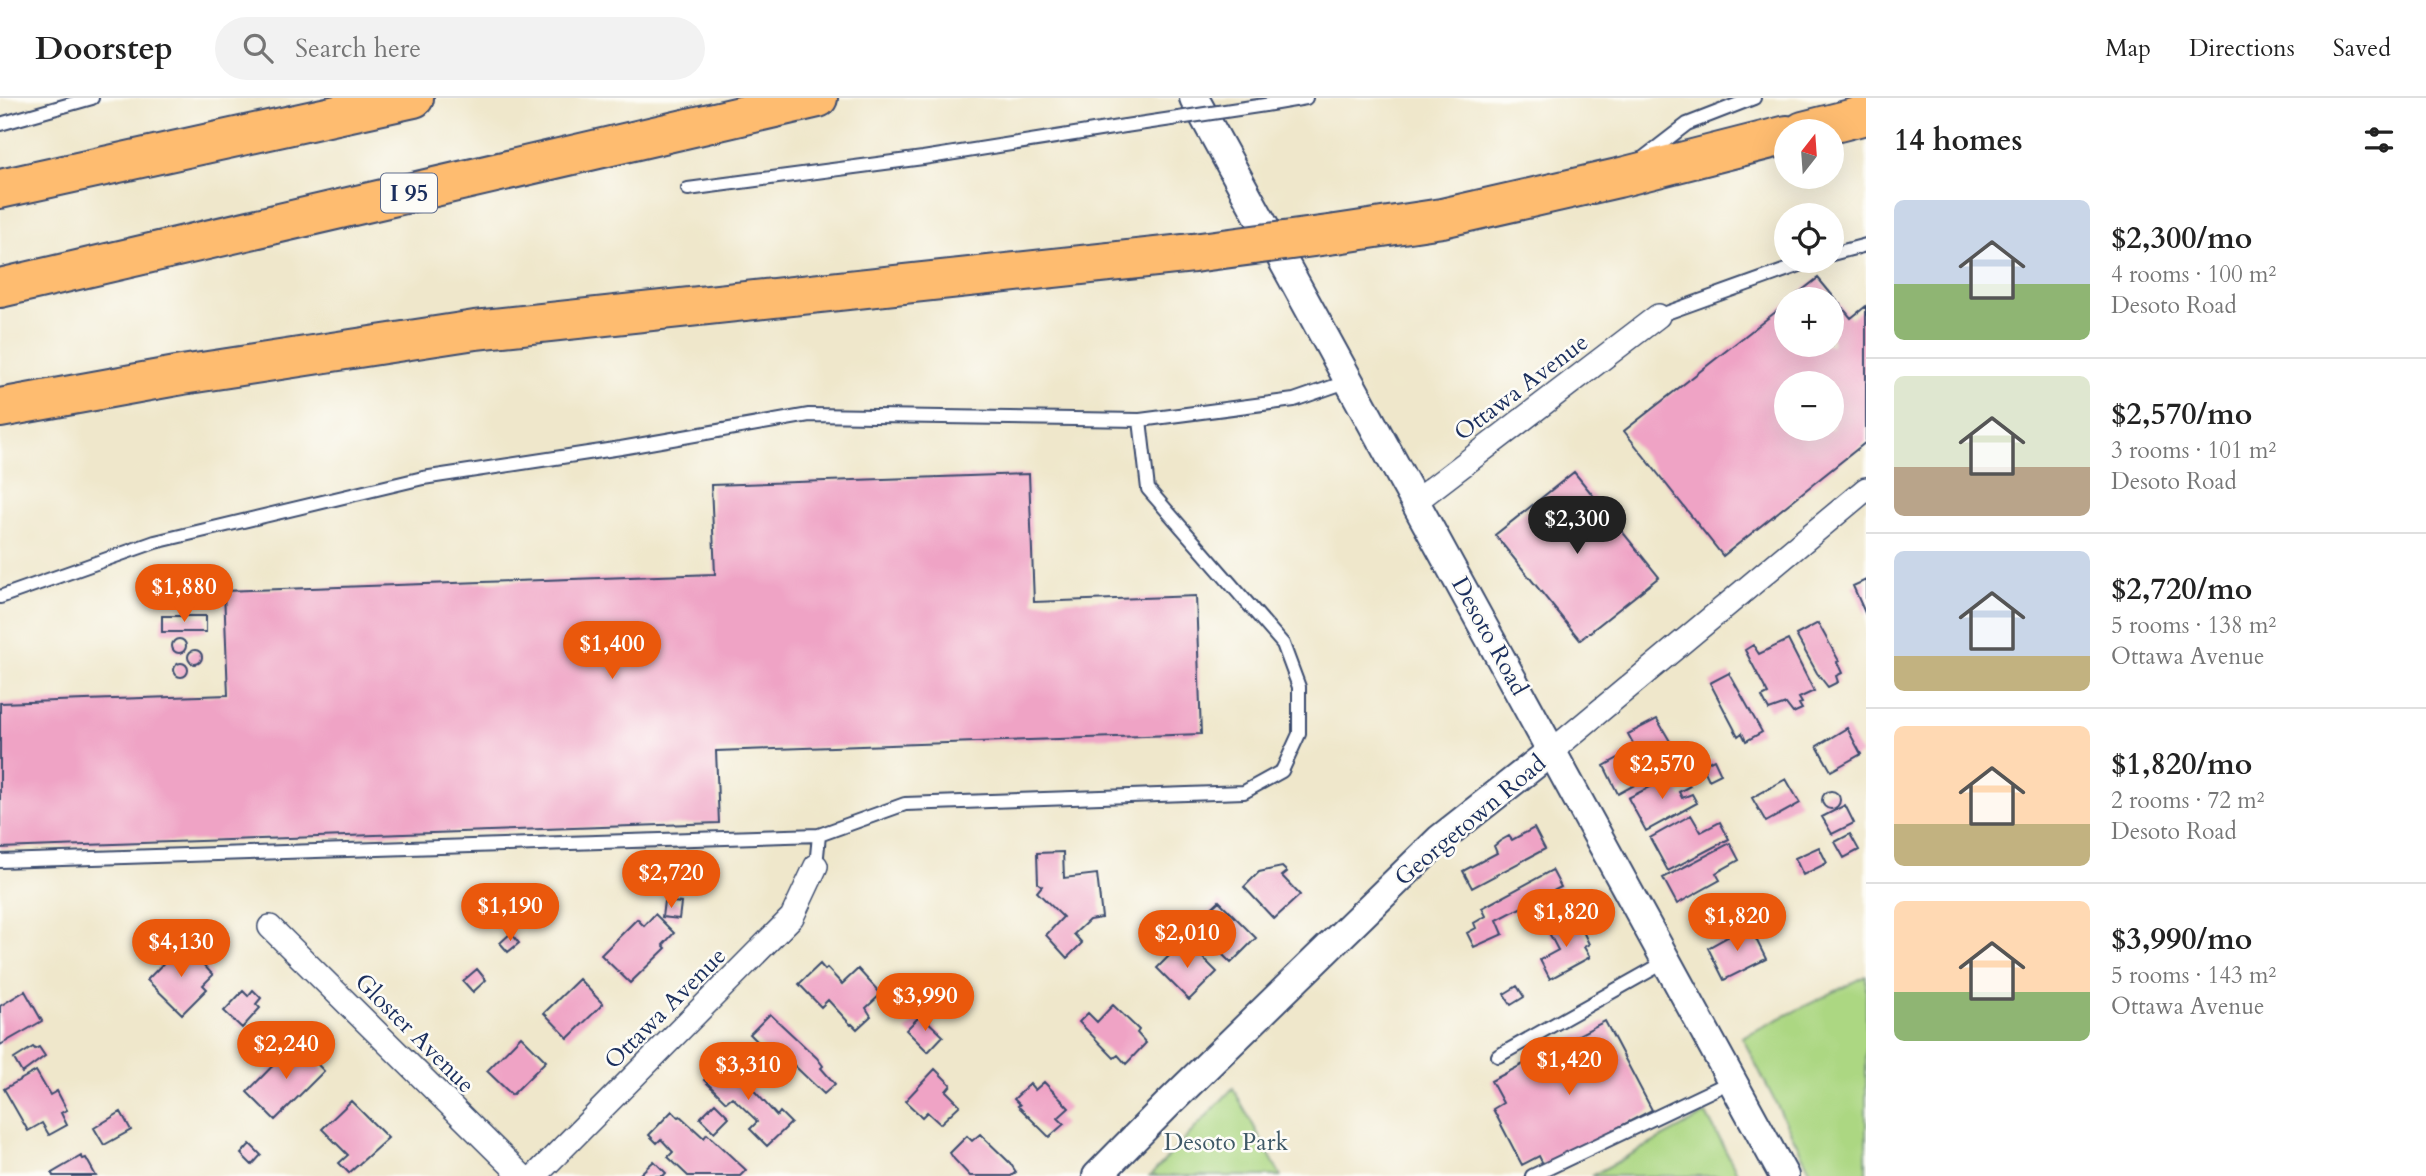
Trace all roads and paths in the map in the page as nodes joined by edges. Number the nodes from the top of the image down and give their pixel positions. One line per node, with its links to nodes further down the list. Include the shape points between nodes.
1 (92, 98): 9 (lane)
2 (414, 98): 12 (highway)
3 (818, 98): 17 (highway, I 95)
4 (1194, 98): 20 (street, Desoto Road)
5 (1306, 98): 13 (lane, bridge, via 923,158)
6 (1754, 98): 11 (lane, via 1687,124)
7 (1866, 115): 8 (highway)
8 (1844, 120)
9 (0, 124)
10 (1774, 138): 11 (highway)
11 (1618, 178): 19 (highway, bridge, via 1442,218 1336,234 475,330)
12 (0, 189)
13 (688, 189)
14 (1866, 245): 15 (lane)
15 (1844, 251)
16 (1778, 273): 18 (lane)
17 (0, 288)
18 (1658, 316): 25 (street, Ottawa Avenue)
19 (182, 374): 21 (highway); 22 (highway)
20 (1350, 381): 23 (lane, via 1294,400); 25 (street, Desoto Road)
21 (0, 408)
22 (0, 417)
23 (1140, 420): 26 (lane, via 808,415 423,478 155,542); 28 (lane, via 1148,489 1283,644 1299,687 1299,734 1282,771 1244,792 905,804)
24 (1866, 489): 27 (street, Georgetown Road)
25 (1416, 501): 27 (street, Desoto Road)
26 (0, 597)
27 (1553, 750): 32 (street, Desoto Road); 37 (street, Georgetown Road, via 1440,839)
28 (819, 835): 29 (lane); 30 (lane)
29 (0, 861)
30 (816, 866): 36 (street, Ottawa Avenue, via 792,917)
31 (270, 927): 35 (street, Gloster Avenue)
32 (1667, 961): 33 (lane); 34 (street, Desoto Road)
33 (1498, 1056)
34 (1732, 1081): 38 (lane); 39 (street, Desoto Road)
35 (522, 1176)
36 (535, 1176)
37 (1097, 1176)
38 (1532, 1176)
39 (1784, 1176)

